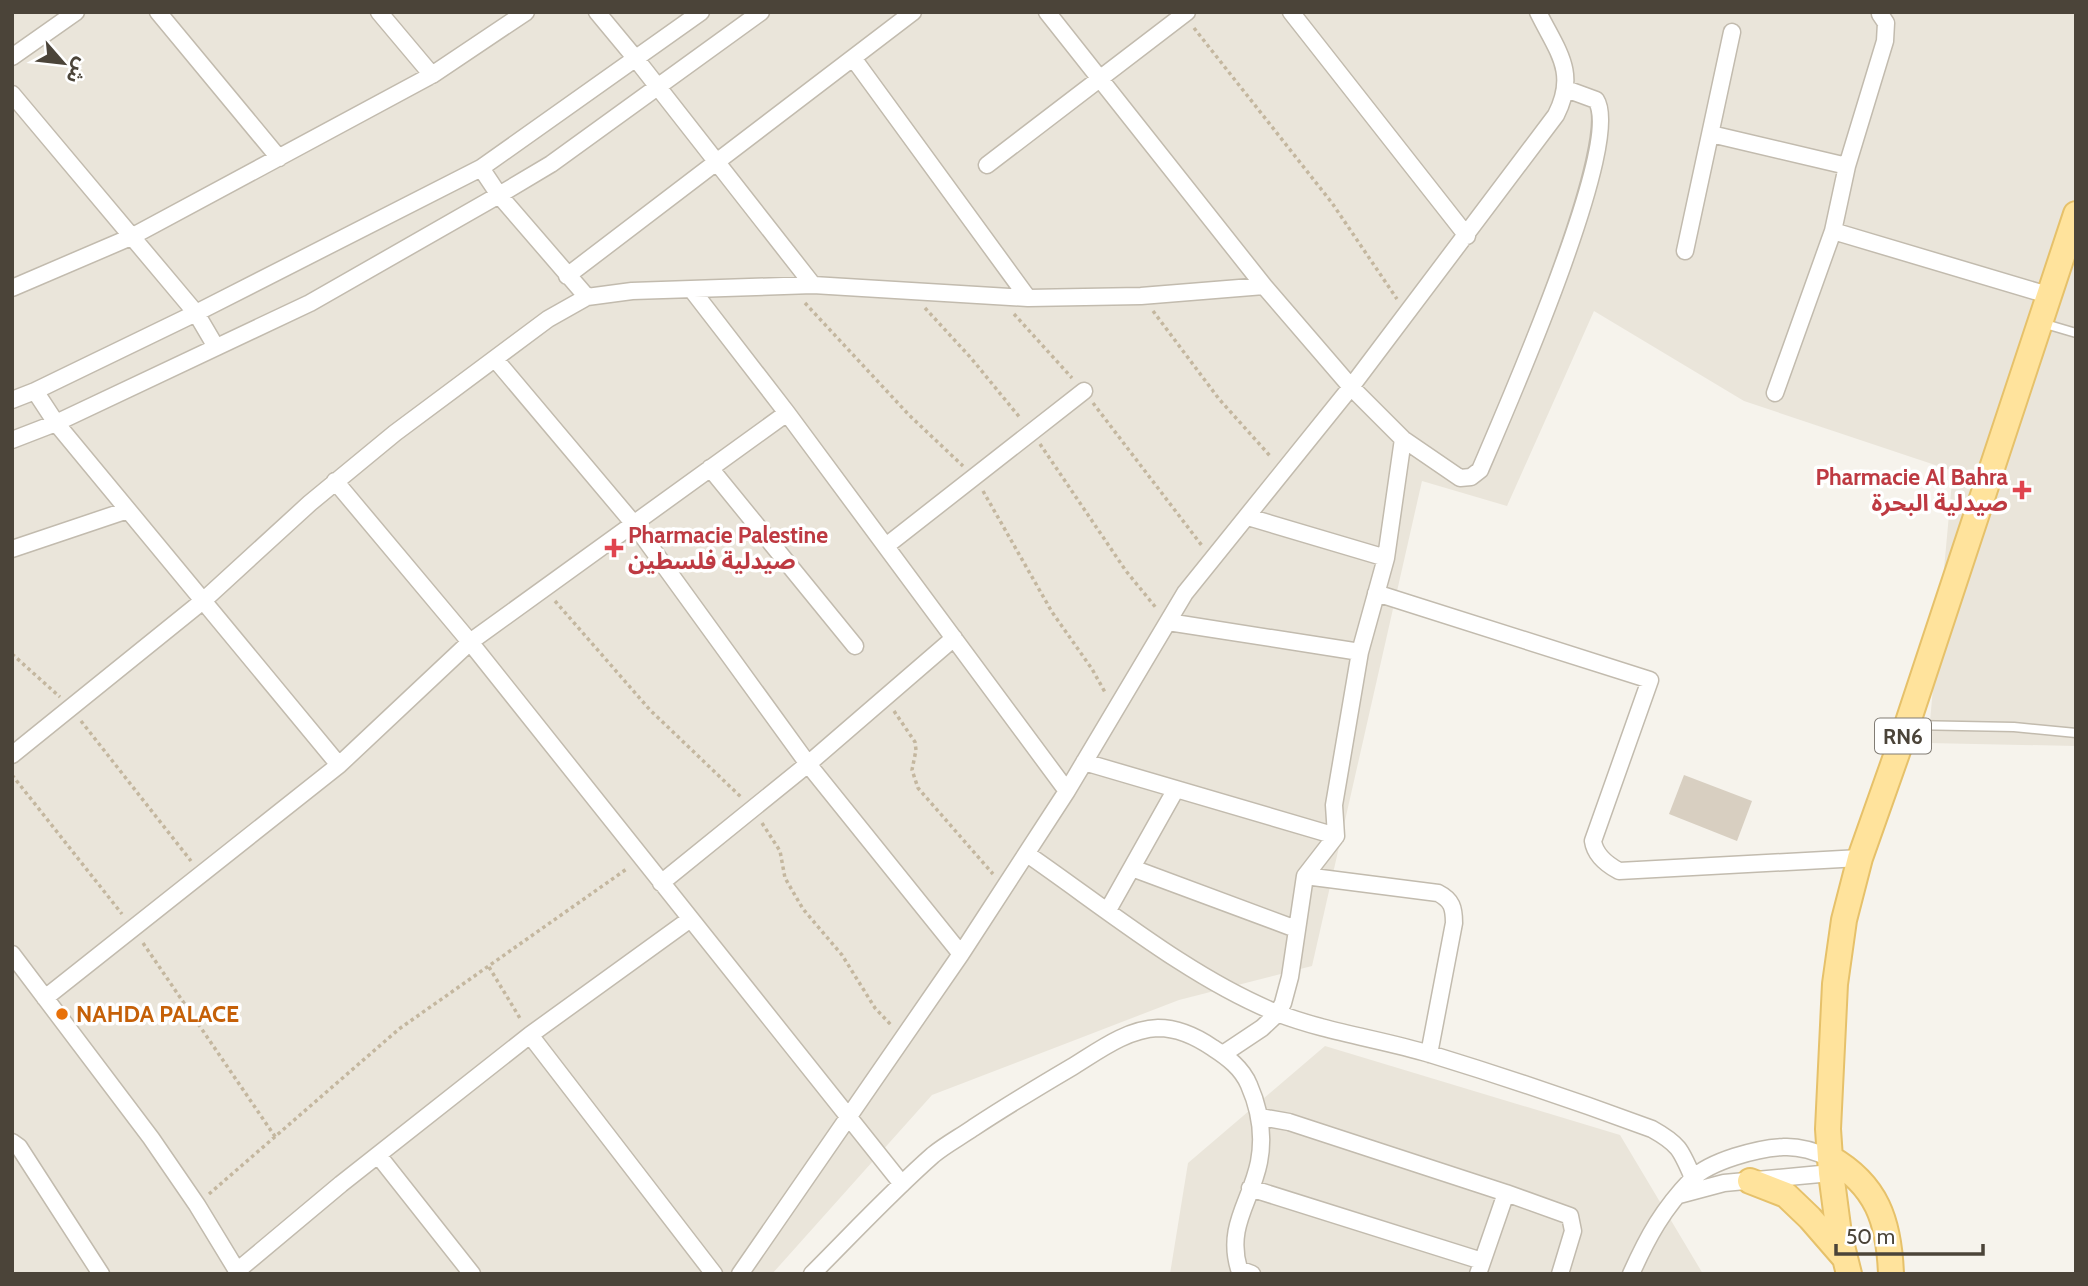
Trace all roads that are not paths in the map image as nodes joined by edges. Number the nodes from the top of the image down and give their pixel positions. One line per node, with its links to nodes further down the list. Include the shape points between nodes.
1 (76, 12): 15 (street)
2 (158, 12): 24 (street)
3 (379, 12): 18 (street)
4 (526, 12): 18 (street)
5 (597, 12): 17 (street)
6 (701, 12): 17 (street)
7 (761, 12): 20 (street)
8 (913, 12): 16 (street)
9 (1047, 12): 19 (street)
10 (1291, 12): 32 (street)
11 (1538, 12): 21 (street, via 1566,69)
12 (1186, 14): 19 (street)
13 (1880, 14): 27 (street, via 1886,23 1885,41)
14 (1732, 32): 23 (street)
15 (12, 57)
16 (853, 58): 25 (street); 42 (street)
17 (636, 59): 20 (street); 28 (street)
18 (432, 75): 24 (street)
19 (1100, 78): 26 (street); 37 (street)
20 (659, 87): 25 (street); 29 (street)
21 (1566, 89): 32 (street, via 1556,115); 55 (street, via 1596,100 1601,113 1600,137 1548,309 1480,470 1460,478)
22 (12, 94): 33 (street)
23 (1711, 134): 27 (street); 34 (street)
24 (279, 158): 33 (street)
25 (715, 163): 35 (street); 36 (street)
26 (987, 165)
27 (1847, 166): 31 (street)
28 (481, 168): 29 (street); 43 (street)
29 (499, 195): 35 (street); 46 (street, via 310,303)
30 (2076, 214): 40 (main road, RN6)
31 (1833, 231): 40 (street); 51 (street)
32 (1468, 236): 48 (street)
33 (131, 237): 38 (street); 43 (street)
34 (1685, 251)
35 (567, 276): 41 (street)
36 (813, 285): 39 (street); 42 (street)
37 (1264, 286): 42 (street, via 1141,296); 48 (street)
38 (12, 288)
39 (692, 290): 41 (street); 53 (street)
40 (2048, 295): 44 (main road, RN6)
41 (587, 297): 47 (street, via 548,319)
42 (1028, 298)
43 (196, 313): 46 (street); 49 (street)
44 (2040, 323): 45 (lane); 72 (main road, RN6)
45 (2076, 333)
46 (216, 347): 54 (street)
47 (495, 359): 58 (street); 61 (street)
48 (1351, 387): 55 (street); 60 (street)
49 (35, 391): 52 (street); 54 (street)
50 (1084, 391): 62 (street)
51 (1775, 393)
52 (12, 400)
53 (787, 413): 57 (street); 62 (street)
54 (56, 423): 56 (street); 59 (street)
55 (1403, 439): 64 (street)
56 (12, 440)
57 (710, 468): 61 (street); 70 (street)
58 (335, 481): 66 (street); 69 (street)
59 (128, 510): 63 (street); 66 (street)
60 (1248, 517): 64 (street); 67 (street, via 1185,593)
61 (634, 524): 69 (street); 76 (street)
62 (886, 546): 68 (street)
63 (12, 549)
64 (1386, 558): 65 (street)
65 (1376, 593): 71 (street); 82 (street, via 1650,680 1593,841 1600,856 1619,871)
66 (204, 600): 74 (street); 77 (street)
67 (1168, 622): 71 (street); 75 (street)
68 (954, 638): 76 (street); 79 (street)
69 (470, 642): 77 (street); 85 (street)
70 (855, 646)
71 (1360, 652): 80 (street, via 1334,805)
72 (1907, 724): 73 (lane); 82 (main road, RN6)
73 (2076, 733)
74 (12, 755)
75 (1084, 762): 78 (street); 79 (street)
76 (808, 764): 85 (street); 90 (street)
77 (339, 765): 91 (street)
78 (1176, 789): 80 (street); 83 (street)
79 (1068, 790): 81 (street)
80 (1336, 836): 84 (street)
81 (1027, 854): 86 (street); 90 (street)
82 (1860, 858): 100 (main road, RN6, via 1844,920 1835,984)
83 (1132, 867): 86 (street); 88 (street)
84 (1306, 876): 88 (street); 95 (street, via 1438,893 1452,904 1454,923)
85 (661, 883): 87 (street)
86 (1108, 910): 92 (street, via 1194,970)
87 (689, 920): 93 (street); 97 (street)
88 (1296, 929): 92 (street, via 1290,977)
89 (12, 954): 91 (street)
90 (961, 954): 97 (street)
91 (45, 998): 109 (street, via 151,1138)
92 (1278, 1013): 94 (street); 95 (street)
93 (530, 1035): 99 (street); 113 (street)
94 (1223, 1054): 96 (street, via 1244,1074); 103 (street, via 1194,1037 1159,1028 1115,1041 936,1153)
95 (1429, 1054): 101 (street, via 1651,1129 1682,1151)
96 (1260, 1117): 104 (street, via 1260,1152); 105 (street, via 1289,1122)
97 (850, 1118): 103 (street); 114 (street)
98 (14, 1147): 111 (street)
99 (378, 1155): 109 (street); 112 (street)
100 (1830, 1166): 101 (street, via 1807,1149 1785,1147 1728,1160); 102 (street); 107 (main road, RN6); 118 (main road, via 1856,1175 1876,1204 1890,1248)
101 (1693, 1178): 106 (street)
102 (1750, 1181): 106 (street); 107 (main road, via 1777,1190 1793,1202)
103 (902, 1184): 115 (street)
104 (1250, 1188): 108 (street); 110 (street, via 1234,1244)
105 (1506, 1194): 108 (street); 116 (street, via 1570,1216 1573,1231)
106 (1679, 1195): 117 (street, via 1649,1234)
107 (1847, 1266)
108 (1480, 1268)
109 (238, 1272)
110 (1243, 1272)
111 (101, 1274)
112 (472, 1274)
113 (714, 1274)
114 (740, 1274)
115 (812, 1274)
116 (1560, 1274)
117 (1631, 1274)
118 (1891, 1274)

